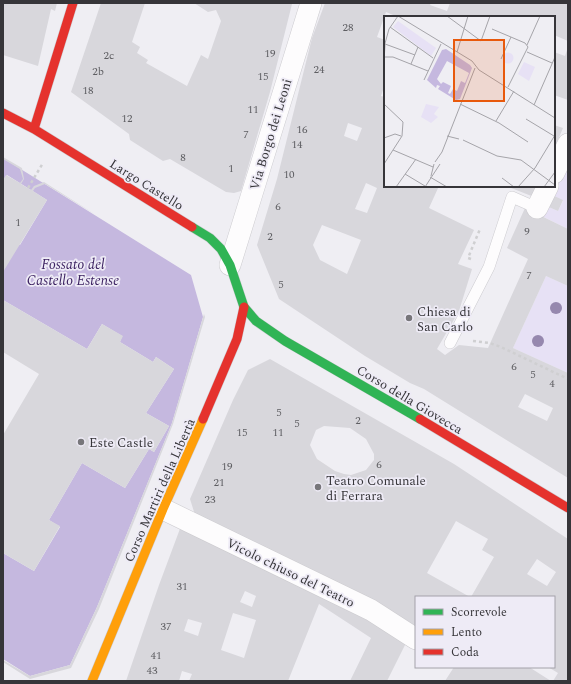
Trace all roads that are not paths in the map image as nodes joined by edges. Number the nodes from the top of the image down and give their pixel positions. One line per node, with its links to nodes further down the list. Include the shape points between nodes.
1 (73, 3): 4 (street)
2 (308, 4): 9 (street, Via Borgo dei Leoni)
3 (3, 113): 4 (street, Largo Castello)
4 (34, 129): 9 (street, Largo Castello, via 210,238 221,249)
5 (568, 144): 6 (street)
6 (555, 171)
7 (548, 187): 8 (street)
8 (538, 208): 11 (lane, via 512,197 489,267)
9 (230, 265): 10 (street, Largo Castello)
10 (244, 307): 12 (street, Corso della Giovecca, via 256,321 285,341 371,389); 13 (street, Corso Martiri della Libertà, via 237,339 228,362)
11 (450, 343)
12 (568, 508)
13 (163, 509): 14 (street, Vicolo chiuso del Teatro, via 364,607); 15 (street, Corso Martiri della Libertà)
14 (415, 638)
15 (92, 681)

